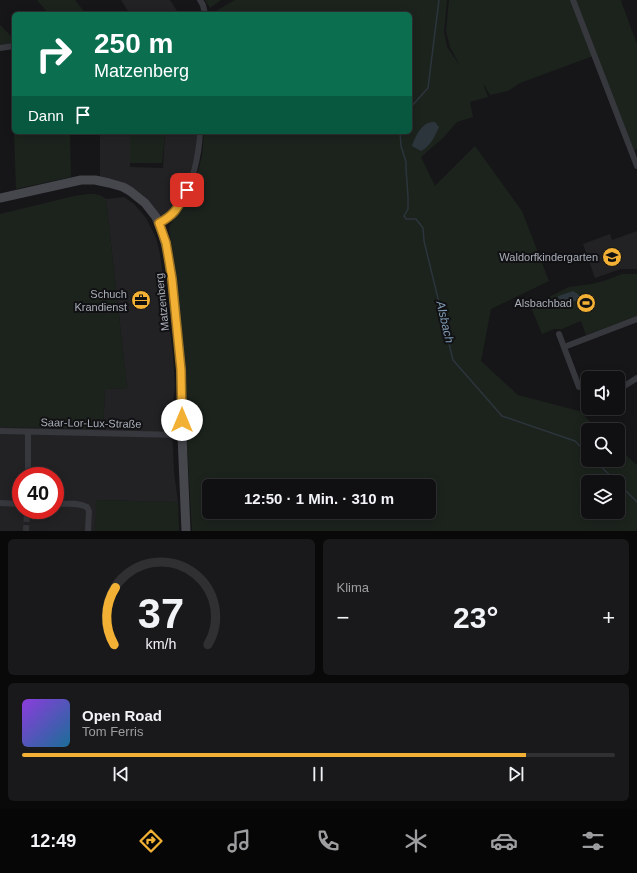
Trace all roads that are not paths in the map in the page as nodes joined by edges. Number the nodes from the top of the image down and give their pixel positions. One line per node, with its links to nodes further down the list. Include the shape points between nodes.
1 (200, 0): 3 (street)
2 (573, 0): 7 (street)
3 (205, 12)
4 (12, 46): 5 (street)
5 (0, 48)
6 (200, 134): 10 (street, via 200,143 187,190 178,208)
7 (635, 153): 8 (street)
8 (637, 166)
9 (0, 198): 10 (street, Matzenberg, via 81,180 95,180 119,186 136,195 149,207)
10 (159, 223): 19 (street, Matzenberg, via 166,243 172,279 181,370)
11 (637, 319): 13 (street)
12 (559, 334): 13 (street)
13 (564, 348): 16 (street)
14 (637, 378): 15 (street)
15 (625, 386)
16 (579, 387)
17 (0, 431): 18 (street, Saar-Lor-Lux-Straße)
18 (28, 432): 19 (street, Saar-Lor-Lux-Straße); 20 (street)
19 (182, 435): 25 (street, Matzenberg)
20 (28, 467)
21 (0, 503): 22 (street)
22 (12, 504)
23 (64, 504): 24 (street, via 87,507)
24 (88, 531)
25 (186, 531)

